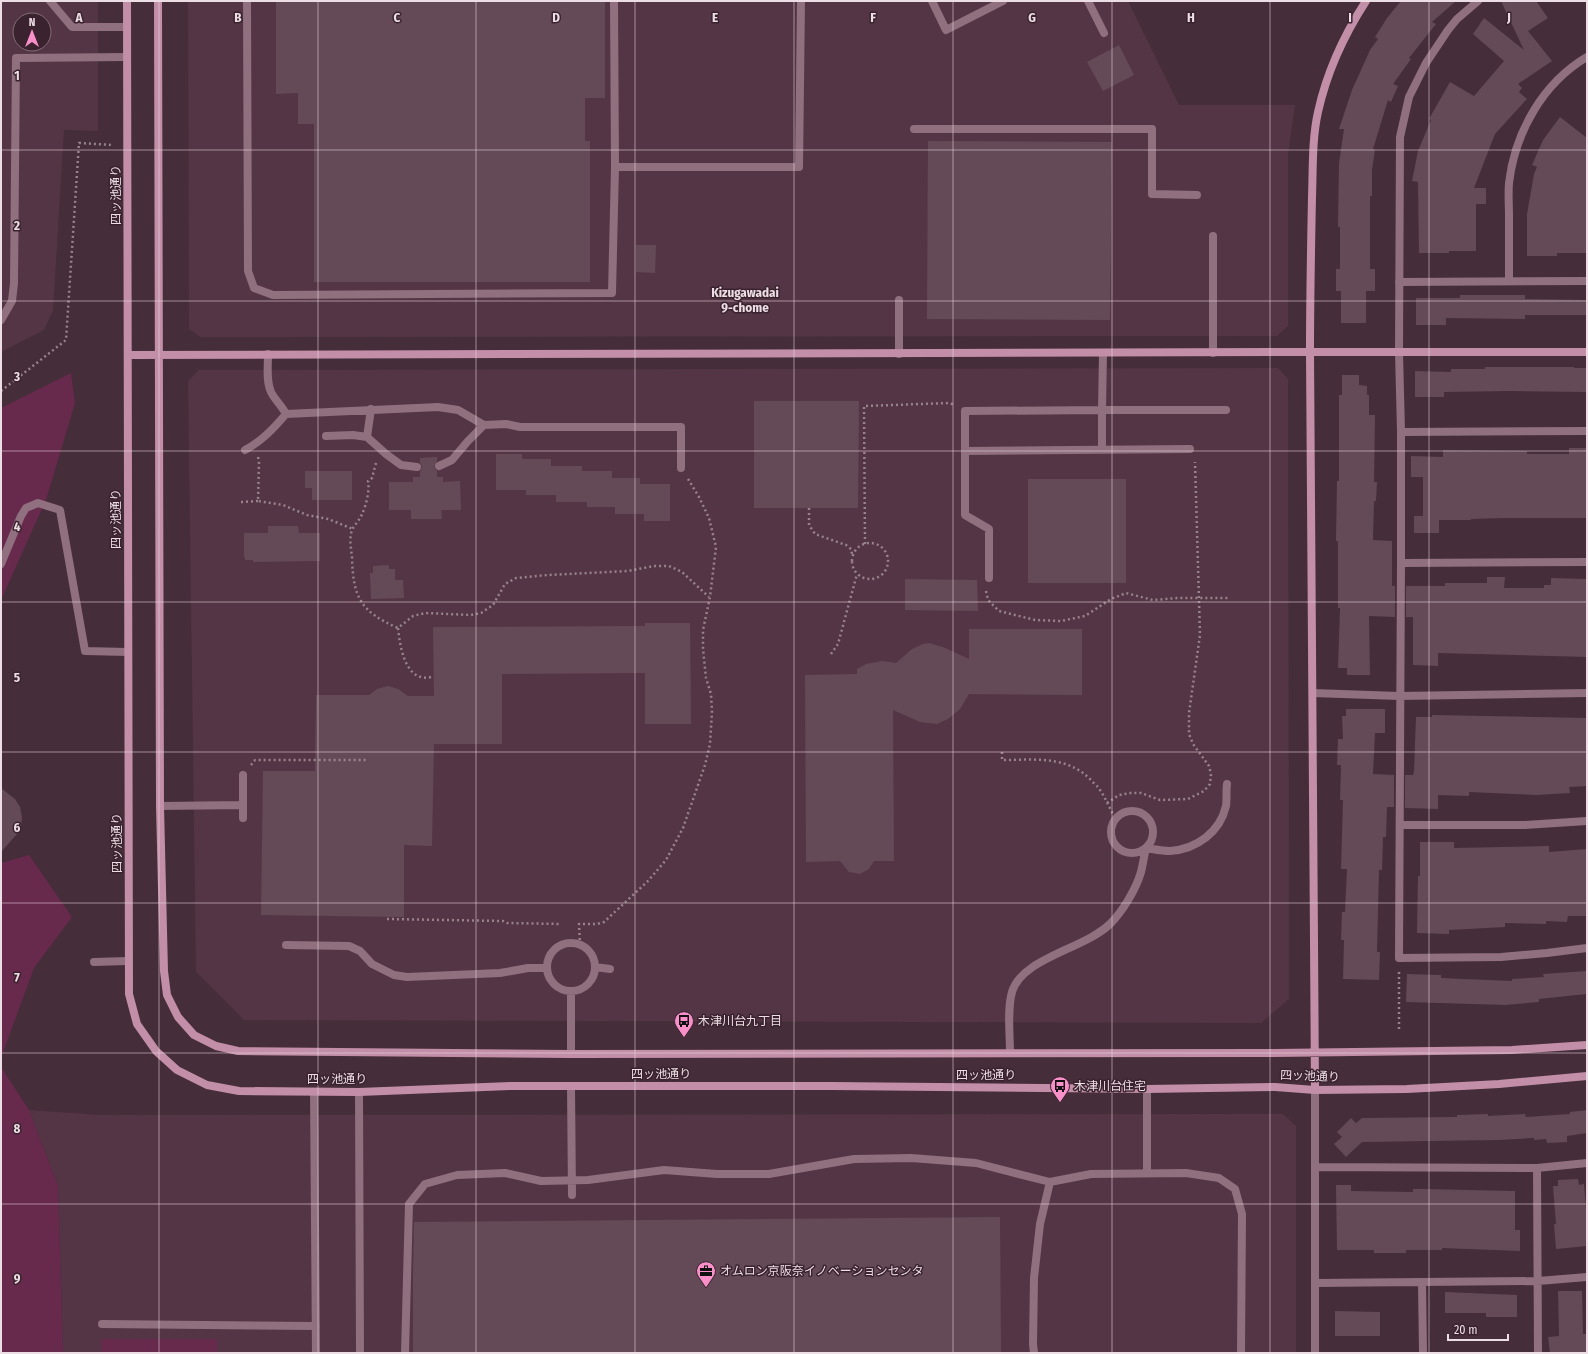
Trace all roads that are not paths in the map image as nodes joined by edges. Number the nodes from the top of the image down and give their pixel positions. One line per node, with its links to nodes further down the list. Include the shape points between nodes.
1 (50, 1): 12 (street, via 72,27)
2 (127, 1): 12 (main road, 四ッ池通り)
3 (158, 1): 33 (main road, 四ッ池通り)
4 (247, 1): 17 (street, via 248,271 254,288 273,295 612,293)
5 (614, 1): 17 (street)
6 (800, 1): 17 (street, via 799,167)
7 (932, 1): 8 (street, via 946,30)
8 (1003, 1)
9 (1088, 1): 13 (street)
10 (1366, 1): 25 (main road, via 1339,48 1328,77 1314,137)
11 (1478, 1): 22 (street, via 1457,19 1439,42 1409,98 1400,137)
12 (127, 27): 14 (main road, 四ッ池通り)
13 (1104, 33)
14 (127, 57): 24 (street, via 16,58 14,283 12,301); 32 (main road, 四ッ池通り)
15 (1587, 57): 20 (street, via 1565,73 1547,92 1518,144 1509,184)
16 (914, 129): 18 (street, via 1152,129 1152,194)
17 (615, 167)
18 (1197, 195)
19 (1214, 236): 29 (street)
20 (1509, 281): 21 (street); 22 (street)
21 (1587, 281)
22 (1399, 282): 26 (street)
23 (899, 300): 31 (street)
24 (1, 320)
25 (1310, 352): 26 (main road); 29 (main road); 55 (main road)
26 (1399, 352): 27 (main road); 39 (street)
27 (1587, 352)
28 (1103, 353): 29 (main road); 31 (main road); 35 (street)
29 (1214, 353)
30 (268, 354): 31 (main road); 33 (main road); 37 (street, via 268,384)
31 (899, 354)
32 (128, 355): 33 (main road); 54 (main road, 四ッ池通り)
33 (159, 355): 61 (main road, 四ッ池通り)
34 (371, 409): 37 (street); 38 (street, via 438,407 458,410); 42 (street)
35 (1102, 410): 36 (street); 44 (street); 46 (street, via 964,411)
36 (1226, 410)
37 (286, 414): 43 (street, via 273,429)
38 (484, 425): 47 (street, via 452,460); 49 (street, via 681,427)
39 (1401, 432): 40 (street); 51 (street)
40 (1587, 432)
41 (326, 436): 42 (street)
42 (367, 437): 48 (street, via 401,465)
43 (249, 448)
44 (1102, 449): 45 (street); 46 (street)
45 (1190, 449)
46 (964, 451): 53 (street, via 964,515 989,528)
47 (439, 466)
48 (417, 467)
49 (681, 468)
50 (1587, 562): 51 (street)
51 (1401, 563): 57 (street)
52 (1, 564): 54 (street, via 26,508 38,503 60,510 85,651)
53 (989, 578)
54 (128, 652): 68 (main road, 四ッ池通り)
55 (1313, 693): 57 (street); 75 (main road)
56 (1587, 693): 57 (street)
57 (1399, 696): 64 (street)
58 (243, 775): 60 (street)
59 (1227, 784): 65 (street, via 1226,805 1219,824 1206,838 1190,846 1170,851)
60 (243, 805): 61 (street); 62 (street)
61 (160, 806): 77 (main road, 四ッ池通り, via 164,971 167,995 178,1017 194,1034 216,1046 238,1051)
62 (243, 818)
63 (1587, 821): 64 (street, via 1525,826)
64 (1401, 825): 67 (street, via 1399,958 1500,957)
65 (1146, 848): 65 (street, via 1131,853 1116,847 1110,833 1115,818 1128,810 1144,814 1153,826 1153,834); 76 (street, via 1134,889 1110,924 1088,940 1041,961 1019,980 1012,991 1010,1003)
66 (286, 945): 71 (street, via 349,946 360,951 382,970 407,977 500,974 528,968)
67 (1587, 948)
68 (128, 961): 69 (street); 82 (main road, 四ッ池通り, via 129,994 137,1024 156,1051 177,1070 208,1085 240,1091)
69 (94, 962)
70 (595, 967): 71 (street, via 588,950 571,943 561,945 554,951); 72 (street); 73 (street, via 588,984)
71 (547, 968): 73 (street, via 554,984)
72 (610, 969)
73 (572, 991): 77 (street)
74 (1587, 1045): 75 (main road, 四ッ池通り, via 1512,1050)
75 (1315, 1052): 76 (main road, 四ッ池通り); 81 (main road)
76 (1010, 1053): 77 (main road, 四ッ池通り)
77 (571, 1054)
78 (1587, 1076): 81 (main road, 四ッ池通り, via 1407,1089)
79 (571, 1086): 80 (main road, 四ッ池通り); 83 (main road, 四ッ池通り); 88 (street)
80 (1147, 1089): 81 (main road, 四ッ池通り, via 1275,1087); 87 (street)
81 (1315, 1090): 85 (street)
82 (314, 1092): 83 (main road, 四ッ池通り); 96 (street)
83 (359, 1092): 98 (street)
84 (1587, 1163): 86 (street)
85 (1315, 1167): 86 (street); 93 (street)
86 (1537, 1168): 92 (street)
87 (1147, 1173): 89 (street, via 1091,1174); 101 (street, via 1186,1173 1219,1178 1235,1190 1242,1214)
88 (572, 1180): 89 (street, via 664,1170 769,1174 854,1159 911,1158 976,1163); 90 (street); 99 (street, via 541,1181 505,1173 457,1175 425,1184 409,1204)
89 (1050, 1182): 100 (street, via 1040,1224 1034,1278)
90 (572, 1196)
91 (1587, 1277): 92 (street)
92 (1538, 1281): 94 (street); 104 (street)
93 (1315, 1283): 94 (street); 102 (street)
94 (1422, 1283): 103 (street)
95 (102, 1324): 96 (street)
96 (316, 1326): 97 (street)
97 (316, 1353)
98 (360, 1353)
99 (405, 1353)
100 (1034, 1353)
101 (1241, 1353)
102 (1315, 1353)
103 (1423, 1353)
104 (1538, 1353)

